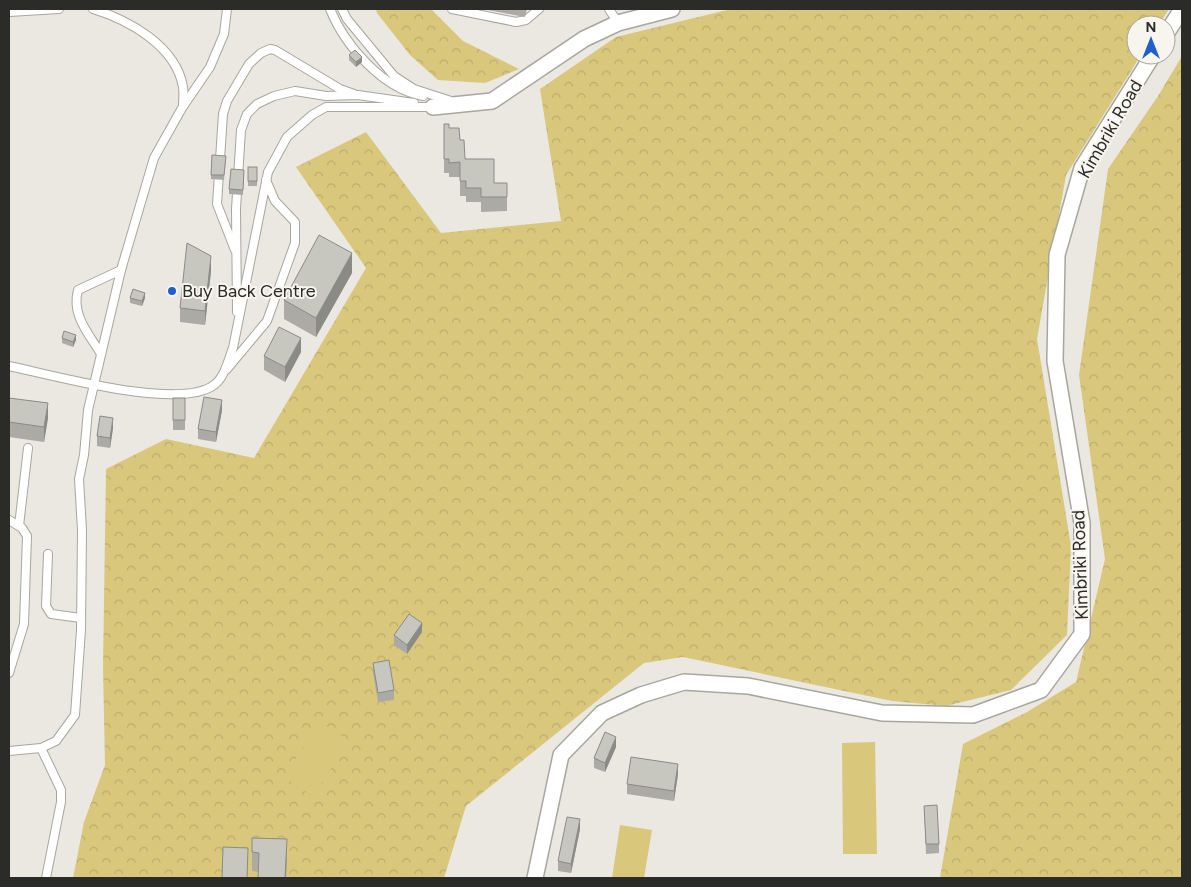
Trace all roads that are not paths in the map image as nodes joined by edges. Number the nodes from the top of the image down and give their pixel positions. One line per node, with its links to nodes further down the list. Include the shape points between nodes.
1 (59, 9): 11 (lane)
2 (93, 9): 12 (lane)
3 (108, 9): 12 (lane)
4 (227, 9): 17 (lane, via 224,34 210,67)
5 (330, 9): 16 (lane, via 343,33 383,79 410,94)
6 (342, 9): 16 (lane, via 394,76)
7 (452, 9): 8 (lane, via 516,22 526,20)
8 (539, 9)
9 (609, 9): 13 (lane)
10 (672, 9): 13 (street)
11 (9, 12)
12 (114, 15): 17 (lane, via 166,52 184,88)
13 (618, 24): 16 (street, via 584,39 492,101 466,105)
14 (1147, 65): 35 (street, Kimbriki Road, via 1082,168 1057,255 1055,361 1082,524 1082,634 1041,690 973,715 882,713 748,686 693,682 641,694 602,713 561,755)
15 (358, 95): 16 (lane); 19 (lane, via 326,96 295,91 257,104 247,114 239,156); 19 (lane, via 332,84 285,54 270,49 249,64 227,101 222,126 217,204)
16 (438, 103): 18 (lane, via 326,107 287,137 270,166)
17 (182, 108): 20 (lane, via 154,158)
18 (266, 180): 21 (lane); 24 (lane, via 275,201 295,222 295,243 267,321)
19 (237, 255): 21 (lane)
20 (121, 270): 22 (lane); 22 (lane, via 78,290 75,301 78,317)
21 (237, 328): 24 (lane)
22 (101, 354): 25 (lane)
23 (9, 366): 25 (lane)
24 (224, 372): 25 (lane, via 216,384 203,392 186,394 130,391)
25 (95, 383): 30 (lane, via 79,479)
26 (28, 448): 28 (lane)
27 (9, 520): 28 (lane)
28 (19, 526): 31 (lane, via 27,536 24,624)
29 (48, 554): 30 (lane, via 46,606 51,614)
30 (81, 618): 32 (lane, via 75,715 56,741)
31 (9, 673)
32 (41, 748): 33 (lane); 34 (lane, via 61,790)
33 (9, 751)
34 (46, 878)
35 (535, 878)

